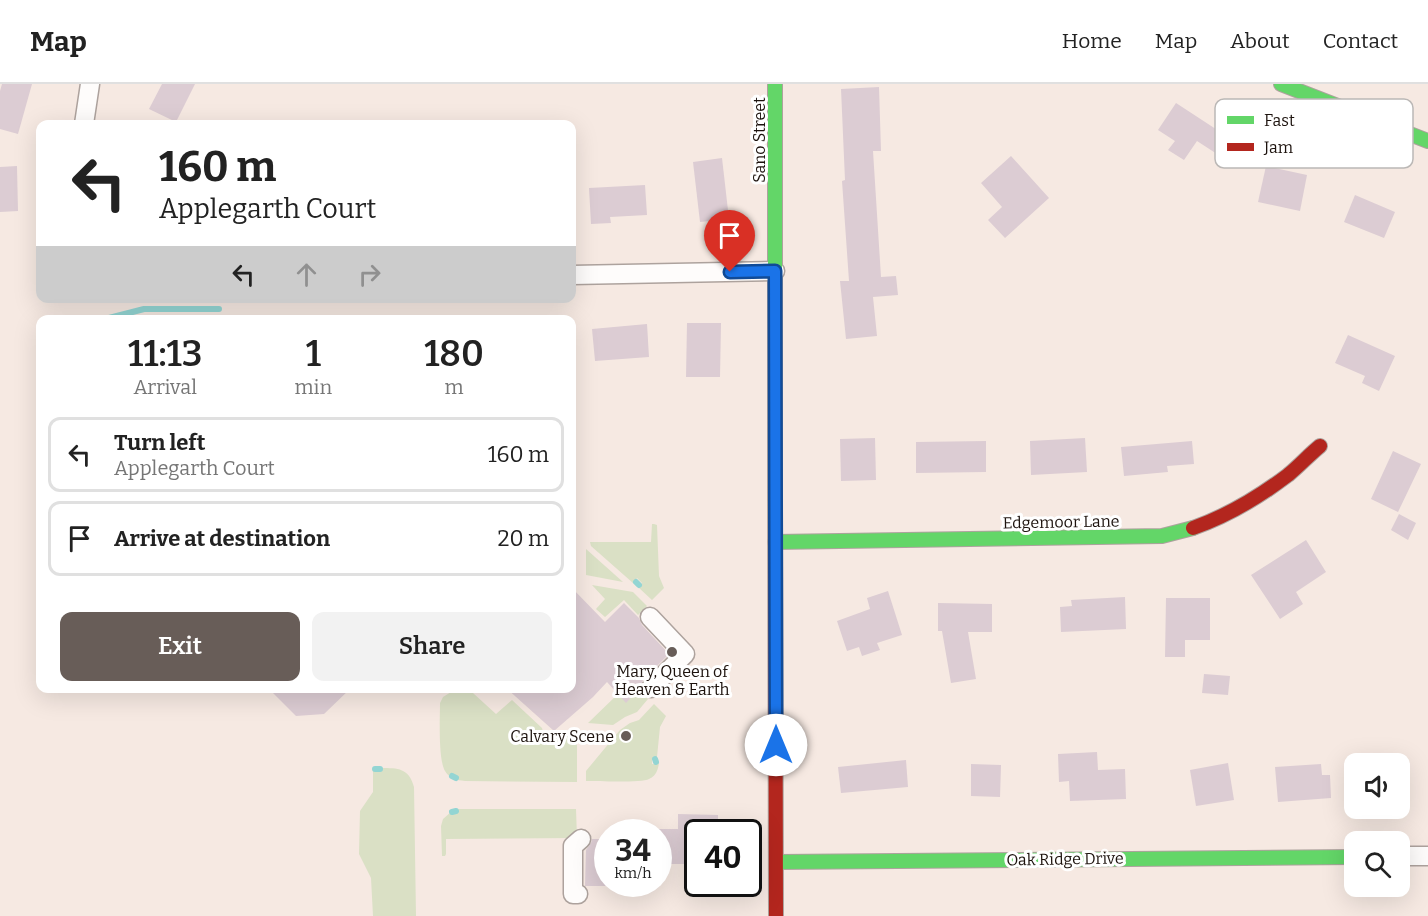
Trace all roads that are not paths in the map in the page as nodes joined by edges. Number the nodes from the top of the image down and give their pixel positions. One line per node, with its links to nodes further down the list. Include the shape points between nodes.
1 (90, 84): 5 (street)
2 (775, 84): 8 (street, Sano Street)
3 (1281, 84): 4 (street)
4 (1320, 99)
5 (85, 120)
6 (1413, 135): 7 (street)
7 (1428, 141)
8 (775, 271): 9 (street); 11 (street, Sano Street)
9 (576, 274)
10 (1320, 446): 11 (street, Edgemoor Lane, via 1289,474 1216,520 1162,536)
11 (776, 542): 18 (street, Sano Street)
12 (650, 617): 13 (street, via 686,654)
13 (651, 688)
14 (581, 839): 19 (street, via 573,846 573,894)
15 (1410, 856): 16 (street)
16 (1428, 856)
17 (1344, 857): 18 (street, Oak Ridge Drive)
18 (776, 862): 20 (street, Sano Street)
19 (578, 894)
20 (776, 916)

